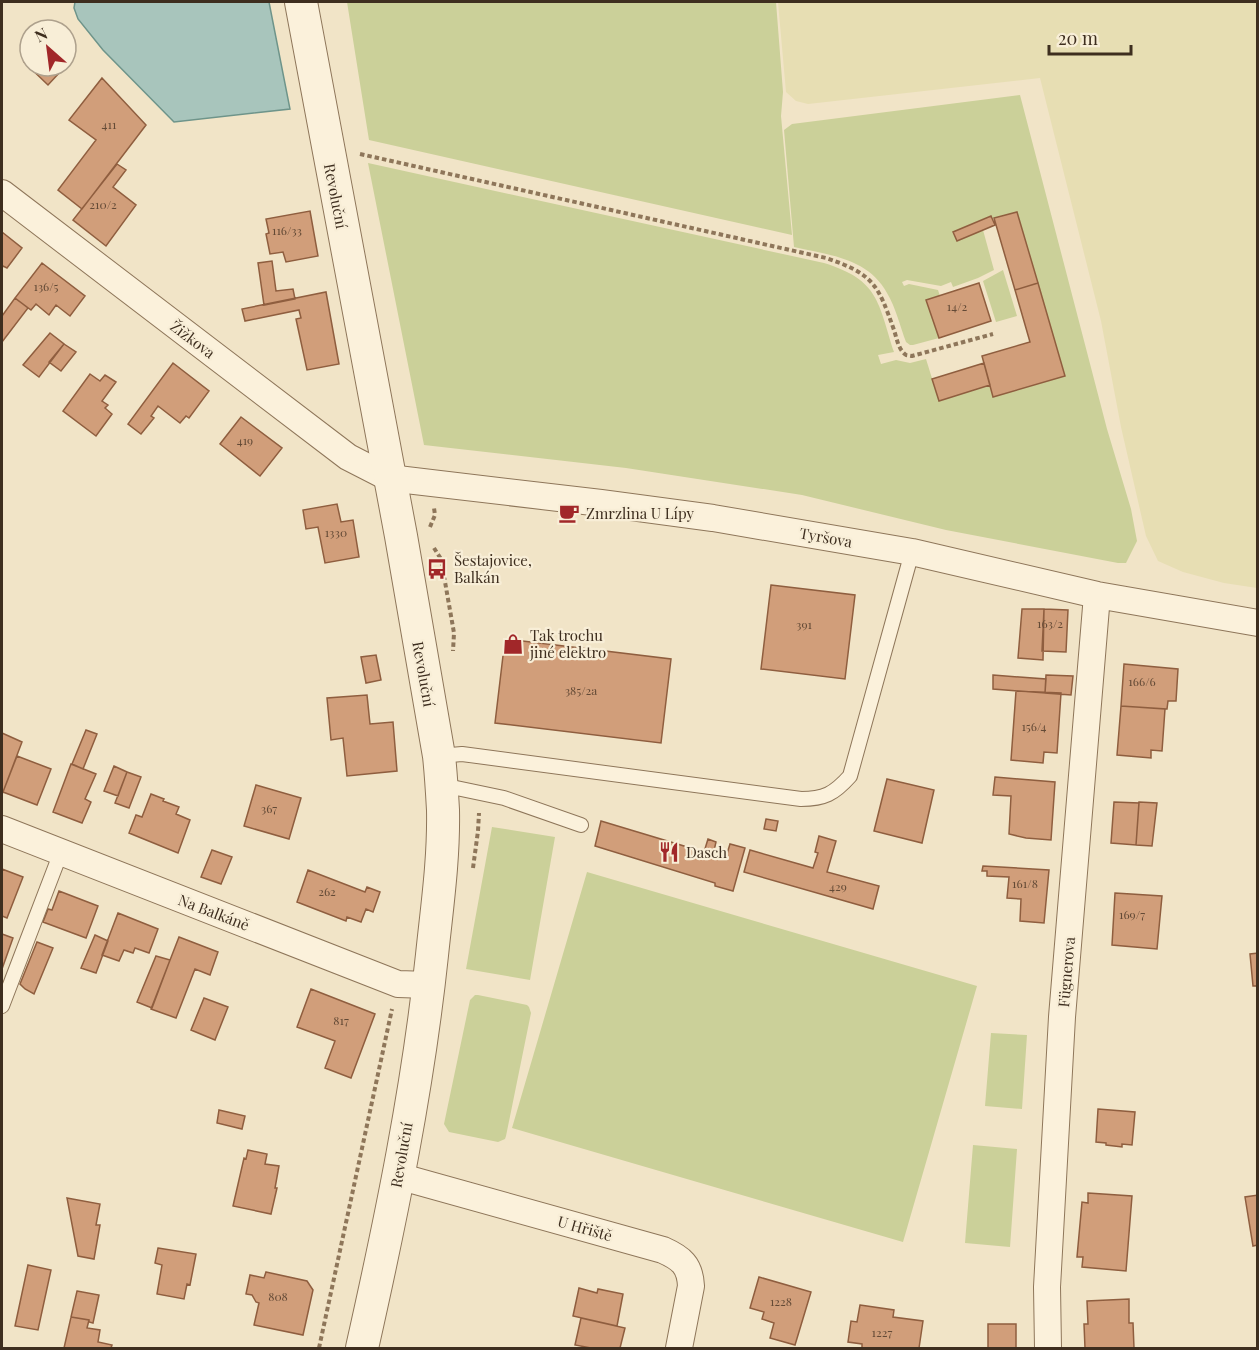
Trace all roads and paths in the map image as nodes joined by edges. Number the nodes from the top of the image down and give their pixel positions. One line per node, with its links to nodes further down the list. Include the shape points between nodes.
1 (300, 2): 5 (street, Revoluční)
2 (369, 156): 4 (path, via 846,264 863,274 877,290 906,355)
3 (2, 193): 5 (street, Žižkova, via 348,457)
4 (993, 334)
5 (389, 478): 6 (street, Tyršova, via 713,518); 9 (street, Revoluční)
6 (912, 552): 7 (street, Tyršova); 9 (lane, via 850,776 830,794 801,799 462,754)
7 (1097, 595): 8 (street, Tyršova); 20 (street, Fügnerova, via 1062,1017 1047,1287)
8 (1257, 623)
9 (440, 770): 10 (lane); 13 (street, Revoluční, via 442,846)
10 (581, 825)
11 (2, 829): 12 (street, Na Balkáně)
12 (61, 852): 13 (street, Na Balkáně, via 398,984); 15 (lane)
13 (429, 985): 16 (street, Revoluční)
14 (394, 1002): 17 (path)
15 (2, 1006)
16 (398, 1176): 18 (street, Revoluční); 19 (street, U Hřiště, via 676,1256 687,1269 691,1287)
17 (319, 1348)
18 (362, 1348)
19 (679, 1348)
20 (1048, 1348)

